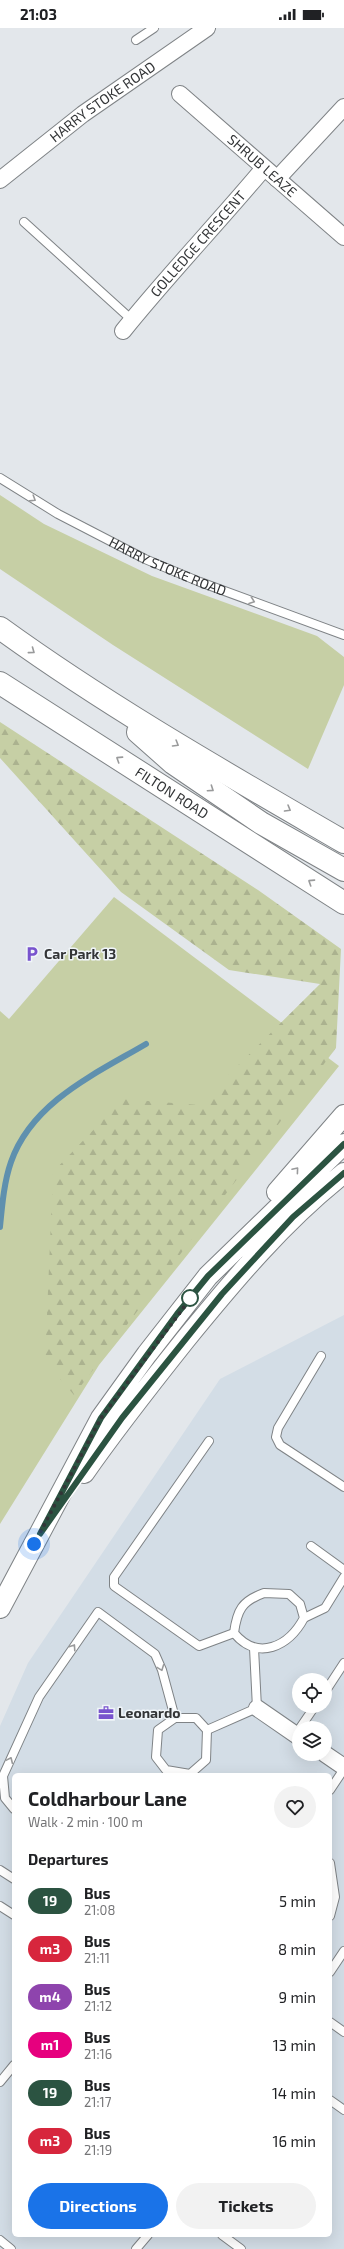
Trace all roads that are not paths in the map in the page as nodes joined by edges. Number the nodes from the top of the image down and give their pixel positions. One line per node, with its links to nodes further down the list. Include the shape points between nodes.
1 (154, 28): 3 (lane)
2 (197, 31): 8 (street, HARRY STOKE ROAD, via 83,114)
3 (136, 40)
4 (180, 94): 6 (street, SHRUB LEAZE)
5 (344, 107): 7 (street)
6 (264, 168): 7 (street, SHRUB LEAZE); 11 (street, GOLLEDGE CRESCENT)
7 (277, 179): 10 (street, SHRUB LEAZE)
8 (0, 180)
9 (24, 222): 11 (lane, GOLLEDGE CRESCENT)
10 (344, 237)
11 (128, 325)
12 (0, 478): 14 (lane, HARRY STOKE ROAD, one-way to 14, via 82,527 145,559)
13 (0, 628): 16 (main road, one-way to 16)
14 (344, 635)
15 (1, 684): 19 (main road, FILTON ROAD, one-way to 15)
16 (94, 693): 17 (main road, one-way to 17); 18 (main road, one-way to 18, via 173,763 261,823)
17 (344, 842)
18 (344, 870)
19 (344, 903)
20 (344, 1115): 23 (street, one-way to 20)
21 (344, 1144): 23 (street)
22 (344, 1173): 27 (street, via 293,1217 222,1294 122,1418)
23 (208, 1276): 27 (street, via 101,1418)
24 (322, 1356): 26 (lane, via 278,1428 276,1437 280,1445)
25 (209, 1441): 33 (lane, via 114,1576 114,1586 199,1646)
26 (344, 1487)
27 (40, 1534): 31 (street)
28 (311, 1546): 29 (lane)
29 (344, 1570)
30 (344, 1577): 32 (lane, via 325,1608)
31 (0, 1608)
32 (304, 1618): 33 (lane, via 300,1604 289,1594 264,1593 249,1599 236,1615); 34 (lane, via 297,1631 284,1641 272,1648)
33 (234, 1633): 34 (lane, via 242,1644)
34 (254, 1648): 37 (lane)
35 (344, 1664): 36 (lane)
36 (332, 1682)
37 (257, 1708): 39 (street); 40 (lane)
38 (176, 1718): 40 (lane, via 196,1718); 43 (lane, via 158,1730 156,1757 166,1770); 46 (lane, one-way to 38, via 5,1798 3,1776 39,1697 98,1612 155,1654)
39 (292, 1728)
40 (207, 1730): 44 (lane, via 206,1760)
41 (332, 1759): 42 (street)
42 (344, 1768): 45 (lane)
43 (180, 1773)
44 (192, 1773)
45 (332, 1787)
46 (12, 1806)
47 (0, 1870): 48 (lane)
48 (12, 1878)
49 (332, 1880): 51 (lane)
50 (0, 1906): 52 (lane)
51 (332, 1906)
52 (12, 1914)
53 (344, 1951): 54 (lane)
54 (332, 1969)
55 (332, 2023): 56 (lane)
56 (344, 2032)
57 (12, 2067): 58 (lane)
58 (0, 2082)
59 (332, 2101): 60 (lane)
60 (344, 2110)
61 (146, 2237): 65 (lane)
62 (225, 2237): 66 (lane)
63 (0, 2240): 64 (lane)
64 (11, 2249)
65 (136, 2249)
66 (241, 2249)

